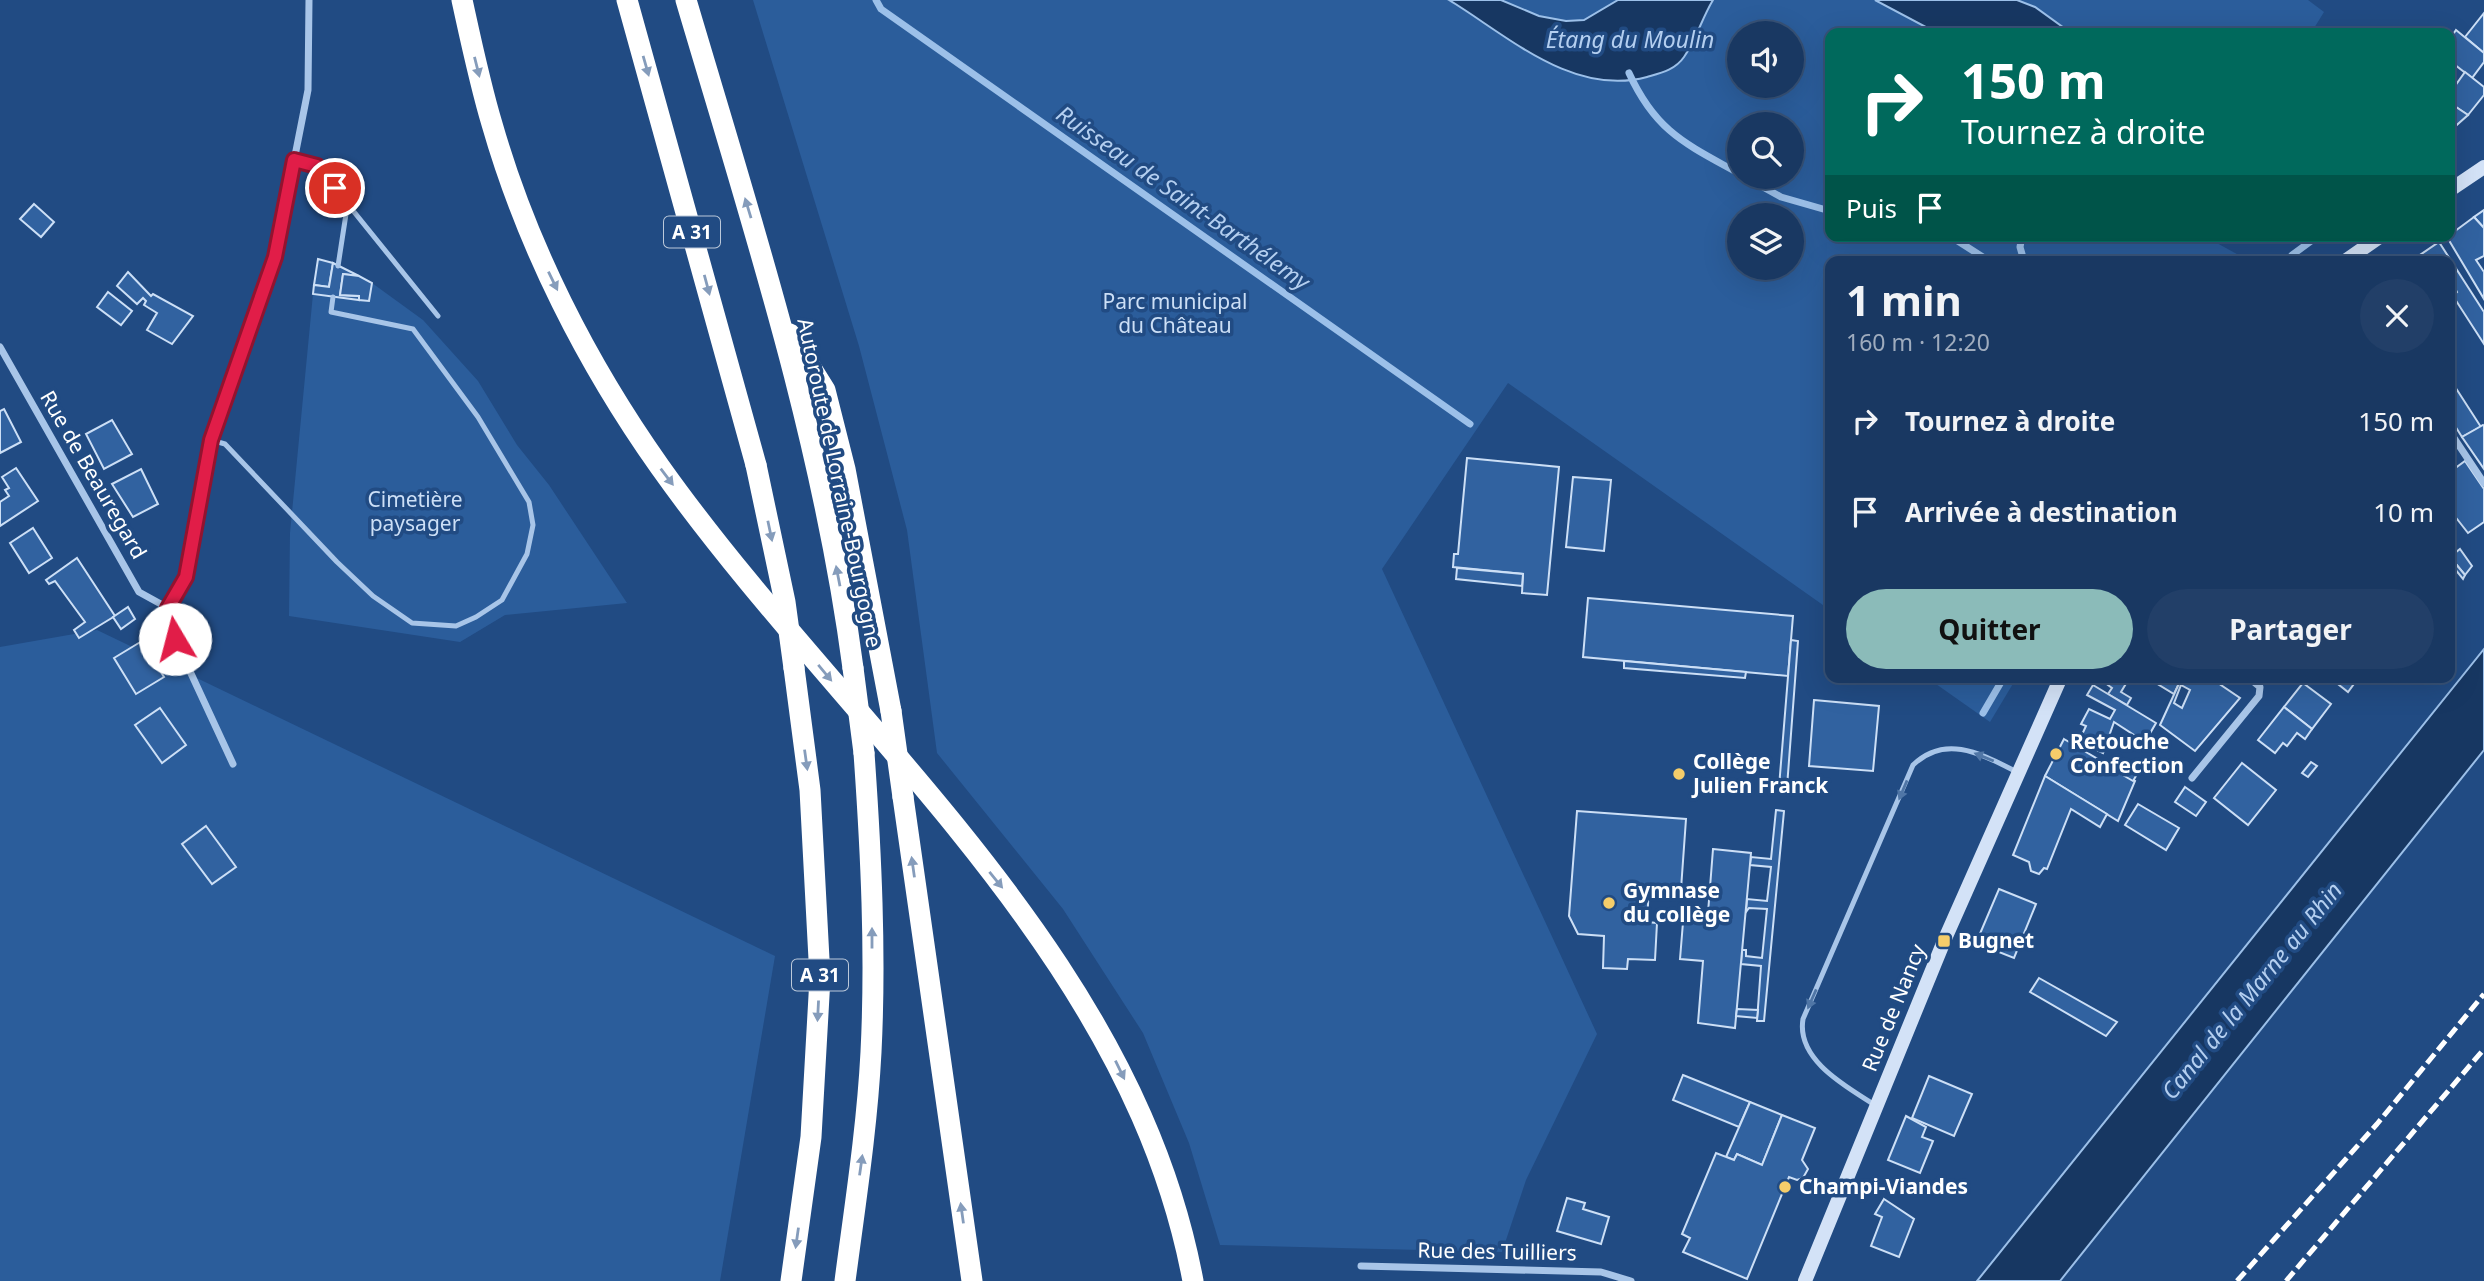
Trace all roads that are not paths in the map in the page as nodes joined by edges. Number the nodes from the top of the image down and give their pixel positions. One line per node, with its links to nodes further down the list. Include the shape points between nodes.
1 (309, 0): 5 (street, via 308,90)
2 (462, 0): 30 (highway, one-way to 30, via 491,124 517,199 582,340 660,466 727,557 954,827 1058,963 1103,1035 1138,1106 1166,1178)
3 (627, 0): 27 (highway, A 31, one-way to 27, bridge, via 756,465 785,602 810,790 820,978 811,1137)
4 (686, 0): 14 (highway, Autoroute de Lorraine-Bourgogne / A 31, one-way to 4)
5 (294, 160): 8 (lane, via 317,166); 16 (street, via 275,257)
6 (2484, 167): 7 (main road)
7 (2455, 187)
8 (352, 209): 11 (lane, via 346,214); 13 (lane)
9 (2372, 242): 10 (main road)
10 (2352, 256)
11 (338, 266)
12 (333, 297): 16 (lane, via 331,312 413,330 471,407 528,502 533,525 527,554 502,600 456,625 412,623 373,596 337,562 225,444)
13 (438, 316)
14 (781, 320): 28 (highway, Autoroute de Lorraine-Bourgogne / A 31, one-way to 14, bridge, via 871,1051 872,864 853,668 825,512); 29 (highway, one-way to 14, bridge, via 891,711 848,481 825,390)
15 (0, 347): 19 (street, Rue de Beauregard, via 139,592)
16 (211, 440): 19 (street, via 186,577)
17 (2455, 440): 18 (street)
18 (2484, 483)
19 (168, 608): 22 (street, via 175,639)
20 (2058, 683): 23 (main road, Rue de Nancy)
21 (2255, 683): 24 (street, via 2259,696)
22 (233, 765)
23 (2017, 772): 25 (main road, Rue de Nancy); 25 (lane, one-way to 25, via 1962,748 1937,750 1913,765 1803,1020 1805,1041 1824,1069)
24 (2193, 778)
25 (1877, 1107): 32 (main road, Rue de Nancy)
26 (1361, 1266): 31 (street, Rue des Tuilliers, via 1601,1272)
27 (791, 1281)
28 (845, 1281)
29 (972, 1281)
30 (1193, 1281)
31 (1631, 1281)
32 (1805, 1281)

